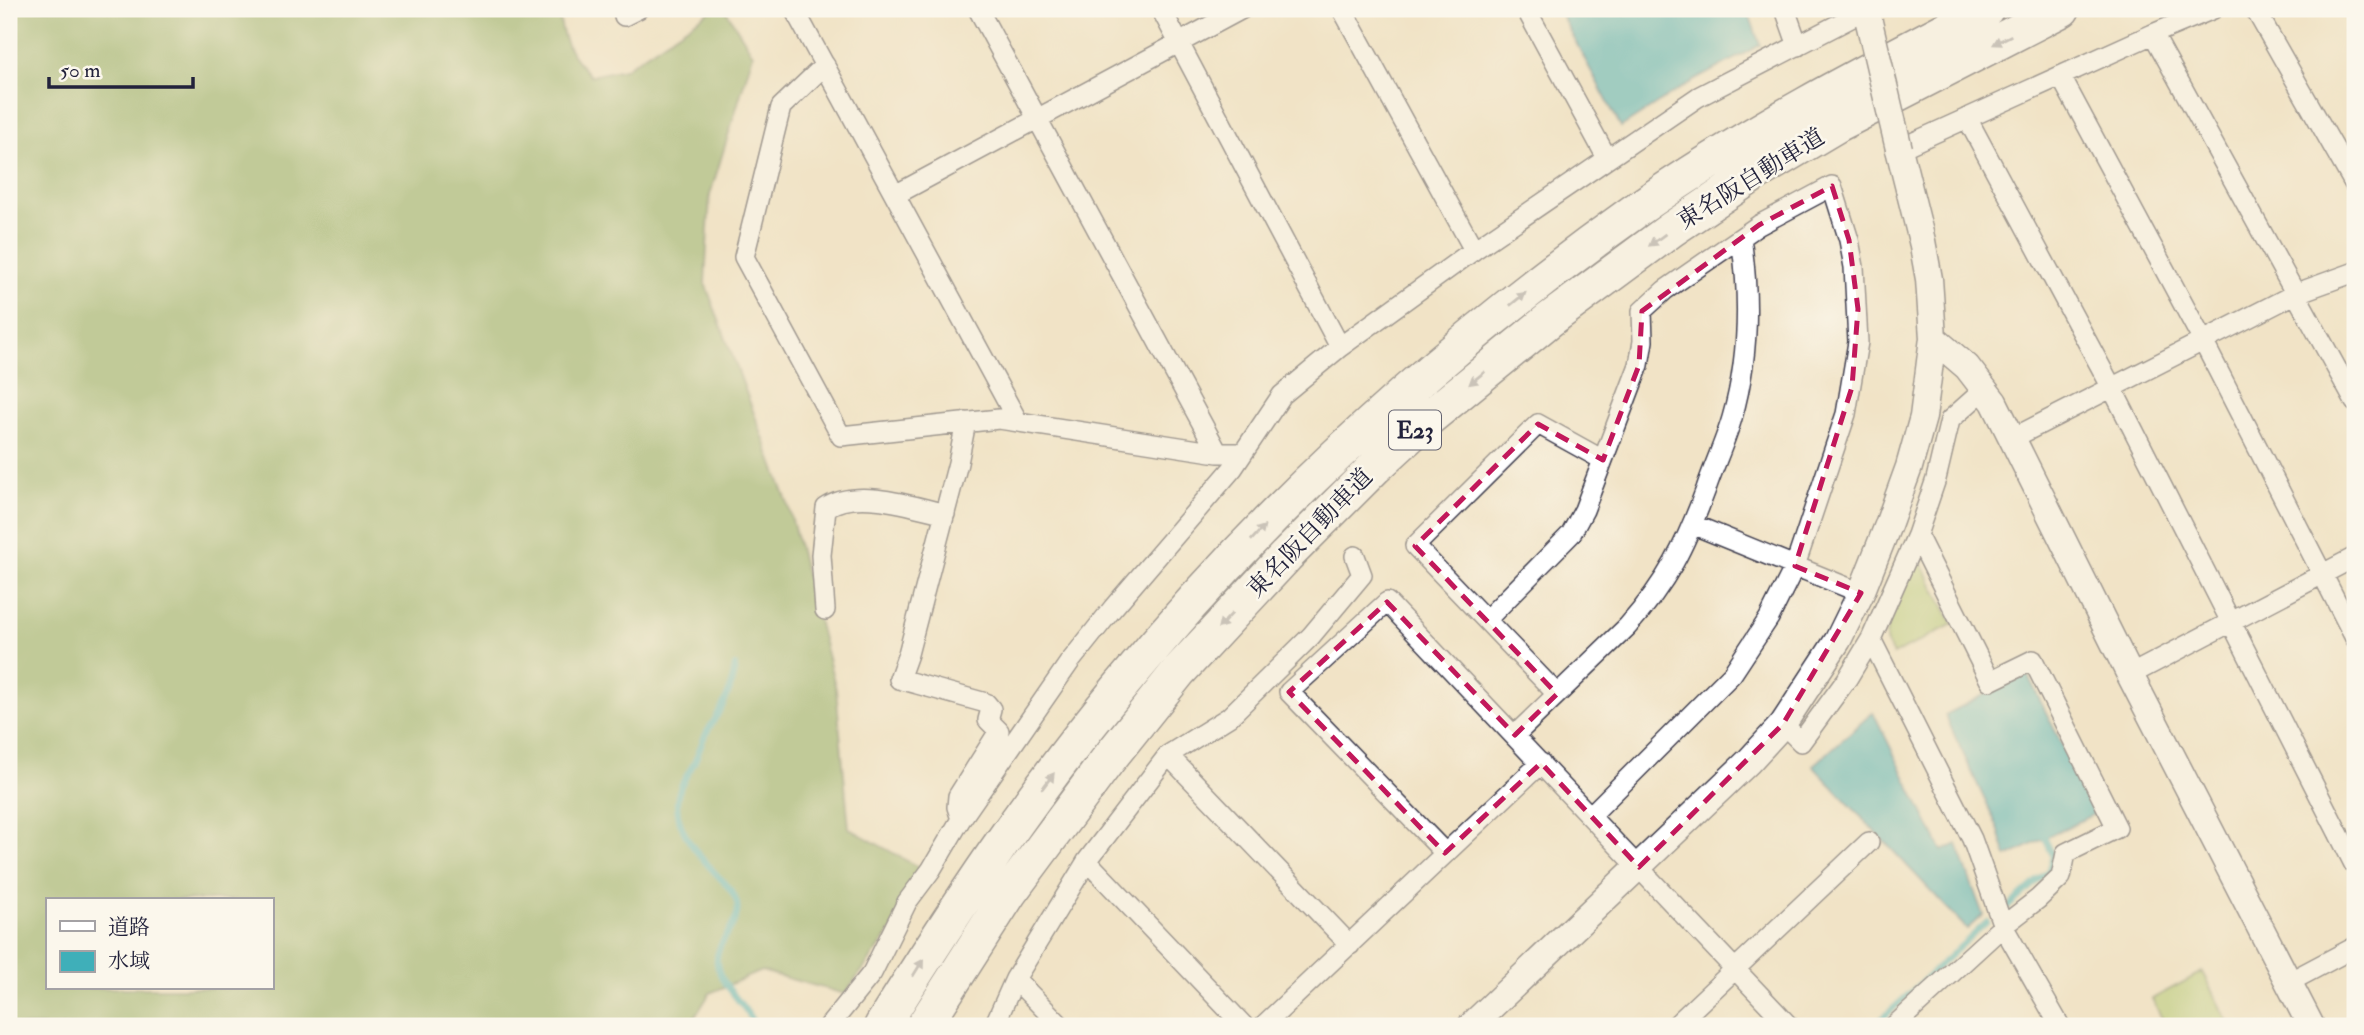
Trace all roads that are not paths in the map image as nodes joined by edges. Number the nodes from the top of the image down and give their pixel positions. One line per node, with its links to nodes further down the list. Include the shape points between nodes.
1 (623, 9): 2 (street, via 624,16)
2 (638, 9)
3 (794, 9): 18 (street)
4 (978, 9): 21 (street)
5 (1161, 9): 16 (street)
6 (1242, 9): 16 (street)
7 (1342, 9): 27 (street)
8 (1526, 9): 23 (street)
9 (1785, 9): 17 (street)
10 (1986, 9): 75 (highway, 東名阪自動車道 / E23, one-way to 10, via 987,863 1118,688 1289,499 1354,438 1437,365 1637,210 1817,97)
11 (2062, 9): 76 (highway, 東名阪自動車道 / E23, one-way to 76, via 1838,124 1754,174 1549,320 1425,421 1295,547 1179,671 1009,893)
12 (2213, 9): 15 (street)
13 (2255, 9): 24 (street)
14 (1867, 12): 17 (street); 22 (street, bridge)
15 (2153, 34): 19 (street); 29 (street)
16 (1179, 43): 21 (street); 32 (street)
17 (1798, 46): 23 (street, via 1698,97)
18 (825, 65): 25 (street); 37 (street, via 780,107 744,257 841,436)
19 (2061, 77): 20 (street); 31 (street)
20 (1968, 118): 22 (street); 34 (street)
21 (1037, 119): 25 (street); 39 (street)
22 (1899, 149): 30 (street, via 1922,241)
23 (1607, 158): 27 (street)
24 (2355, 185)
25 (895, 195): 36 (street)
26 (1741, 238): 41 (street, via 1642,311 1639,365); 43 (street, via 1747,332 1744,362 1731,419); 47 (street, via 1832,186 1854,267 1858,342 1852,387)
27 (1474, 250): 32 (street)
28 (2355, 272): 29 (street)
29 (2297, 293): 31 (street); 35 (street)
30 (1933, 338): 33 (street); 49 (street, via 1923,417 1909,467)
31 (2203, 341): 34 (street); 48 (street)
32 (1340, 347): 40 (street, via 1282,395)
33 (1986, 388): 38 (street); 44 (street, via 1950,420)
34 (2112, 388): 38 (street); 52 (street)
35 (2355, 402)
36 (1017, 421): 37 (street); 39 (street)
37 (966, 422): 42 (street)
38 (2013, 438): 55 (street)
39 (1218, 453): 40 (street)
40 (1242, 453): 62 (street, via 1069,663)
41 (1604, 460): 51 (street, via 1571,534); 51 (street, via 1538,424 1415,546)
42 (944, 514): 50 (street, via 902,503 852,498 832,503 826,508 821,555); 62 (street, via 899,679 986,703 990,709 988,720 999,731 958,796)
43 (1693, 525): 47 (street); 56 (street, via 1679,556 1644,608)
44 (1917, 534): 54 (street); 68 (street, via 1990,681 2032,660 2117,828 2066,853 2061,877)
45 (1355, 556): 59 (street, via 1362,576 1311,636 1229,717)
46 (2355, 557): 48 (street)
47 (1795, 566): 49 (street); 61 (street, via 1769,618 1732,674)
48 (2323, 574): 52 (street); 53 (street)
49 (1861, 593): 57 (street, via 1838,640)
50 (825, 610)
51 (1486, 620): 56 (street)
52 (2230, 623): 55 (street); 66 (street)
53 (2355, 638)
54 (1871, 639): 57 (street, via 1801,742); 68 (street, via 1972,839)
55 (2130, 675): 73 (street)
56 (1557, 694): 58 (street)
57 (1783, 724): 67 (street)
58 (1515, 735): 60 (street); 64 (street, via 1387,602 1289,692)
59 (1168, 755): 65 (street); 69 (street)
60 (1541, 763): 61 (street); 64 (street)
61 (1591, 815): 67 (street)
62 (961, 819): 74 (street, via 907,902 872,973)
63 (1869, 842): 71 (street)
64 (1445, 853): 69 (street)
65 (1087, 861): 72 (street); 79 (street)
66 (2355, 866)
67 (1639, 867): 71 (street); 81 (street)
68 (2003, 926): 84 (street); 85 (street)
69 (1350, 944): 80 (street)
70 (2355, 947): 73 (street)
71 (1735, 969): 82 (street); 83 (street)
72 (1015, 979): 77 (street); 78 (street)
73 (2289, 982): 86 (street)
74 (829, 1026)
75 (883, 1026)
76 (924, 1026)
77 (994, 1026)
78 (1061, 1026)
79 (1244, 1026)
80 (1263, 1026)
81 (1471, 1026)
82 (1675, 1026)
83 (1789, 1026)
84 (1894, 1026)
85 (2060, 1026)
86 (2311, 1026)

